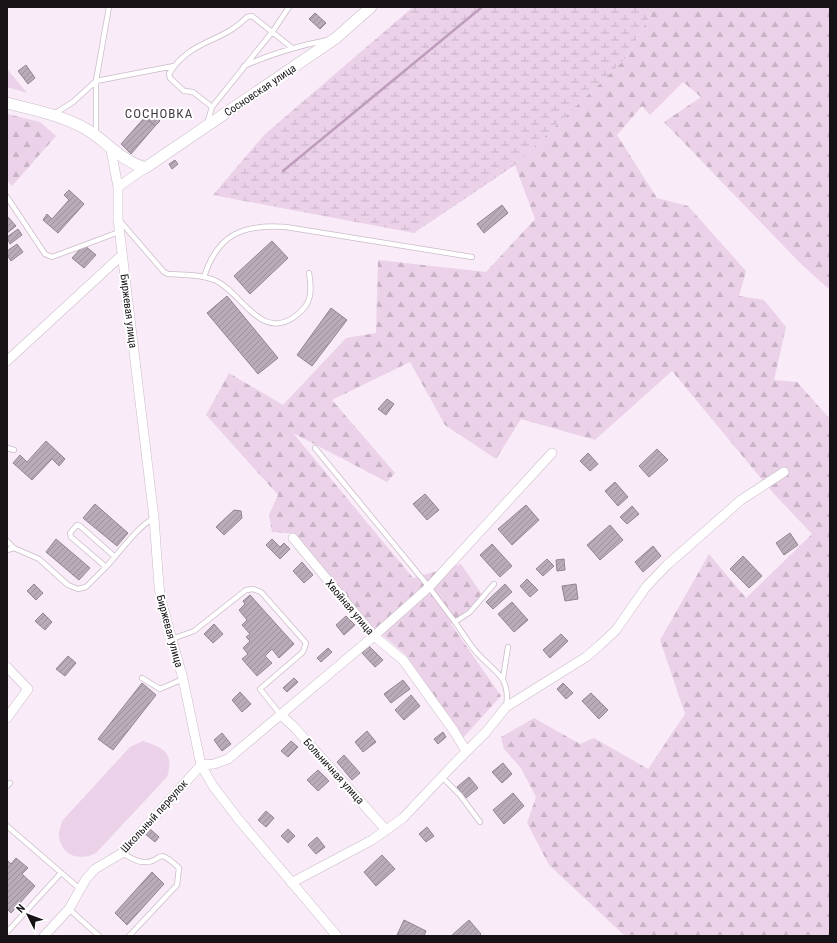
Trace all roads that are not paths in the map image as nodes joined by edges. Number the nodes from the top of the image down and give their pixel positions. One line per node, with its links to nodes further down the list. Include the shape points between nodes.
1 (109, 7): 9 (lane)
2 (289, 7): 4 (lane)
3 (371, 7): 5 (street, Сосновская улица)
4 (273, 31): 6 (lane); 7 (lane, via 252,16 247,17 240,24 188,52); 8 (lane)
5 (336, 38): 6 (lane); 13 (street, Сосновская улица)
6 (291, 47): 8 (lane)
7 (174, 66): 9 (lane); 11 (lane, via 169,74 170,78 184,91 193,92)
8 (243, 67): 11 (lane)
9 (96, 81): 12 (lane); 14 (lane)
10 (7, 103): 12 (street)
11 (212, 107): 13 (lane)
12 (52, 115): 14 (street, via 72,122)
13 (207, 126): 16 (street, Сосновская улица)
14 (96, 136): 15 (street)
15 (111, 150): 16 (street); 17 (street, Биржевая улица)
16 (145, 168): 17 (street)
17 (118, 187): 19 (street, Биржевая улица)
18 (7, 197): 20 (lane, via 46,254 52,257)
19 (118, 218): 20 (street, Биржевая улица); 24 (lane, via 164,272)
20 (119, 232): 21 (street, Биржевая улица)
21 (122, 255): 25 (street); 31 (street, Биржевая улица)
22 (472, 257): 24 (lane, via 286,227 265,226 249,228 228,237 209,264)
23 (309, 273): 24 (lane, via 311,286 308,303 294,318 274,323 263,321 253,315 224,286)
24 (204, 277)
25 (7, 361)
26 (7, 448): 28 (lane)
27 (316, 448): 39 (lane)
28 (14, 450)
29 (552, 454): 39 (street)
30 (784, 472): 48 (street, via 741,500 667,565 646,587 616,630 586,657)
31 (154, 518): 36 (lane, via 144,525); 42 (street, Биржевая улица, via 159,586)
32 (293, 538): 41 (street, Хвойная улица)
33 (7, 542): 34 (lane)
34 (14, 548): 35 (lane); 37 (lane, via 40,559 68,585 78,589 86,587)
35 (7, 550)
36 (116, 557): 37 (lane); 37 (lane, via 76,525 70,533 71,537)
37 (106, 567)
38 (494, 584): 40 (lane, via 470,612)
39 (429, 587): 40 (lane); 41 (street)
40 (455, 622): 46 (lane, via 478,654)
41 (374, 636): 49 (street); 51 (street, Хвойная улица, via 403,660)
42 (172, 639): 47 (street, Биржевая улица); 49 (lane, via 201,627 246,590 253,588 261,592 306,643 303,652 260,689)
43 (508, 647): 46 (lane)
44 (7, 667): 50 (street, via 28,689)
45 (142, 678): 47 (lane, via 160,689)
46 (503, 678): 48 (lane, via 508,695)
47 (184, 679): 52 (street, Биржевая улица)
48 (506, 707): 51 (street, via 486,732)
49 (280, 714): 52 (street, via 228,759); 56 (street, Больничная улица, via 296,728)
50 (7, 718)
51 (466, 751): 53 (street)
52 (200, 765): 57 (street, Школьный переулок); 59 (street, Биржевая улица, via 239,820)
53 (442, 776): 54 (lane); 56 (street, via 421,801)
54 (480, 822)
55 (7, 826): 58 (lane)
56 (386, 830): 59 (street)
57 (122, 853): 60 (street, Школьный переулок, via 95,869); 66 (lane, via 142,863 162,855 167,856 180,868 177,885)
58 (60, 874): 60 (lane); 62 (lane)
59 (291, 883): 67 (street, Биржевая улица)
60 (80, 889): 61 (street, Школьный переулок)
61 (69, 909): 64 (street, Школьный переулок); 65 (lane)
62 (8, 932): 63 (lane)
63 (13, 936)
64 (44, 936)
65 (99, 936)
66 (129, 936)
67 (337, 936)

